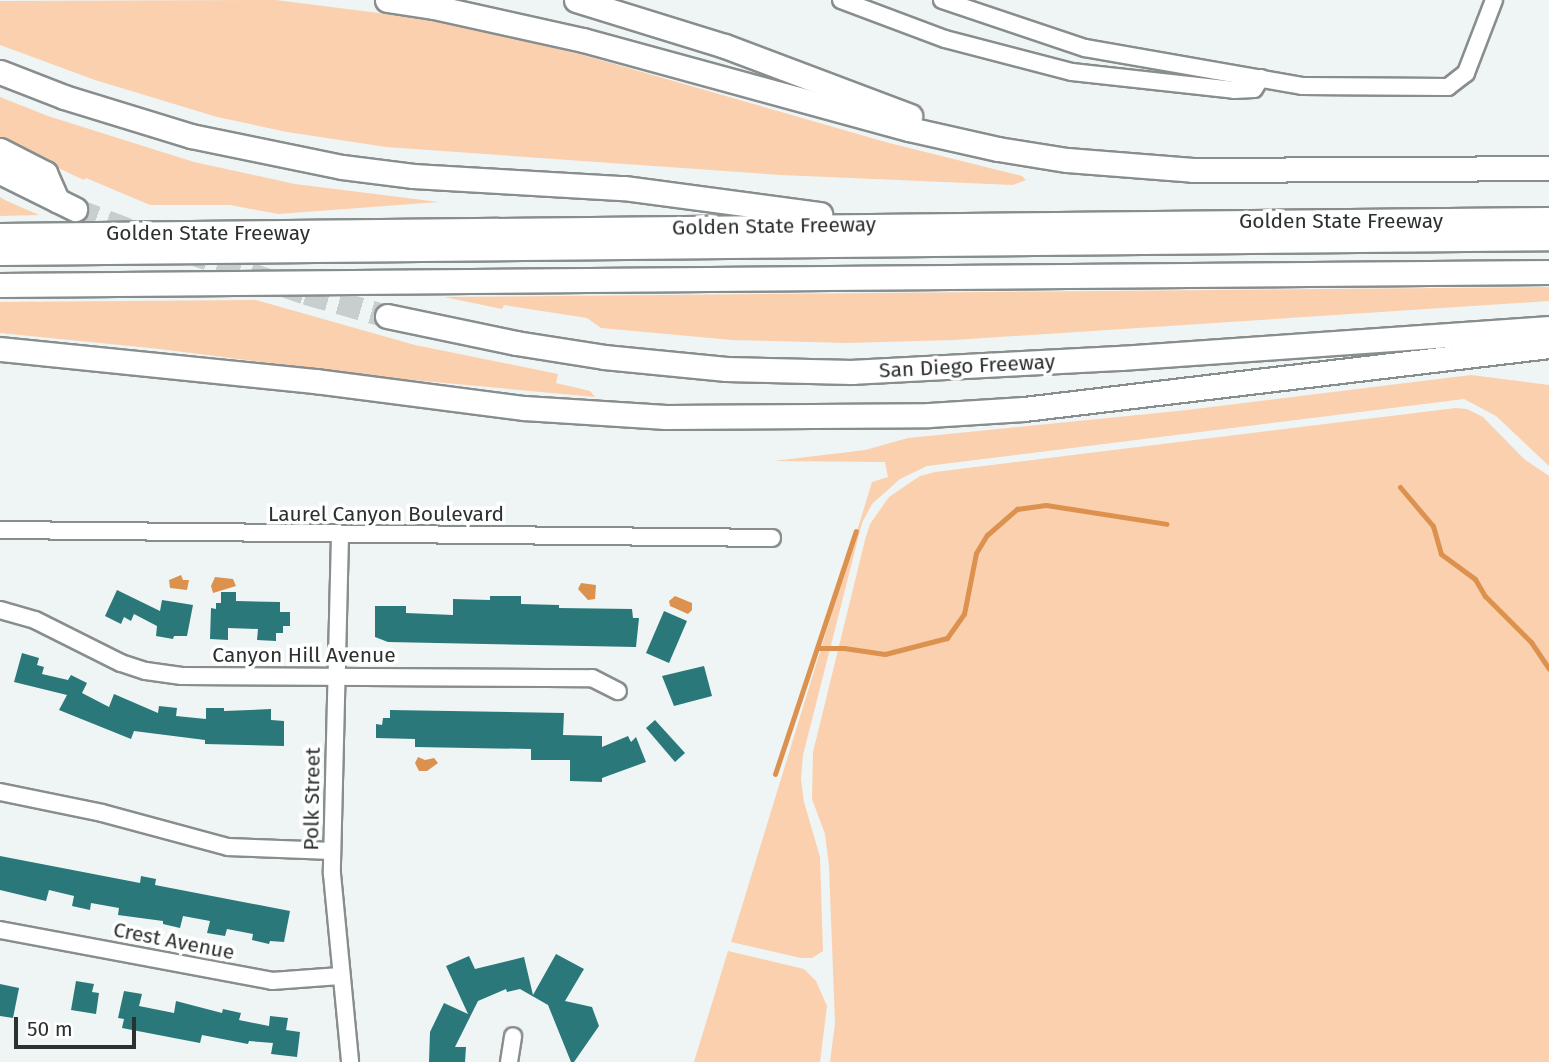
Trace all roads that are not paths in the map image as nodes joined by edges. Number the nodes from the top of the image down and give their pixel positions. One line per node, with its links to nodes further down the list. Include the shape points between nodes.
1 (387, 0): 8 (highway, via 583,40 909,130)
2 (576, 0): 8 (highway, via 725,46)
3 (841, 0): 7 (street, via 945,39 1072,72 1234,90 1254,89)
4 (942, 0): 7 (street, via 1085,48)
5 (1494, 0): 7 (street, via 1466,72 1448,87 1302,86)
6 (0, 72): 13 (highway, via 191,136 342,167 413,176 624,188)
7 (1261, 78)
8 (998, 149): 10 (highway, via 1067,160 1194,170)
9 (0, 150): 11 (highway, via 45,173 66,204)
10 (1549, 168)
11 (0, 172)
12 (1549, 219): 13 (highway, Golden State Freeway)
13 (896, 224): 14 (highway, Golden State Freeway)
14 (0, 235)
15 (1549, 237): 17 (highway)
16 (1549, 250): 19 (highway, via 376,260)
17 (0, 253)
18 (1549, 272): 19 (highway)
19 (343, 281): 20 (highway)
20 (0, 285)
21 (387, 316): 22 (highway, San Diego Freeway, via 604,357 726,369 852,372 1083,361)
22 (1549, 328)
23 (1549, 346): 24 (highway, via 1024,409 929,415 666,417 524,408)
24 (0, 349)
25 (0, 530): 26 (street, Laurel Canyon Boulevard)
26 (340, 536): 27 (street, Laurel Canyon Boulevard); 29 (street, Polk Street)
27 (772, 538)
28 (0, 610): 29 (street, Canyon Hill Avenue, via 35,620 146,671 182,676)
29 (335, 675): 30 (street, Canyon Hill Avenue, via 592,678); 32 (street, Polk Street)
30 (618, 691)
31 (0, 792): 32 (street, via 102,813 228,847)
32 (332, 851): 34 (street, Polk Street)
33 (0, 930): 34 (street, Crest Avenue, via 272,981)
34 (340, 976): 36 (street, Polk Street)
35 (513, 1036): 37 (street)
36 (350, 1062)
37 (509, 1062)

